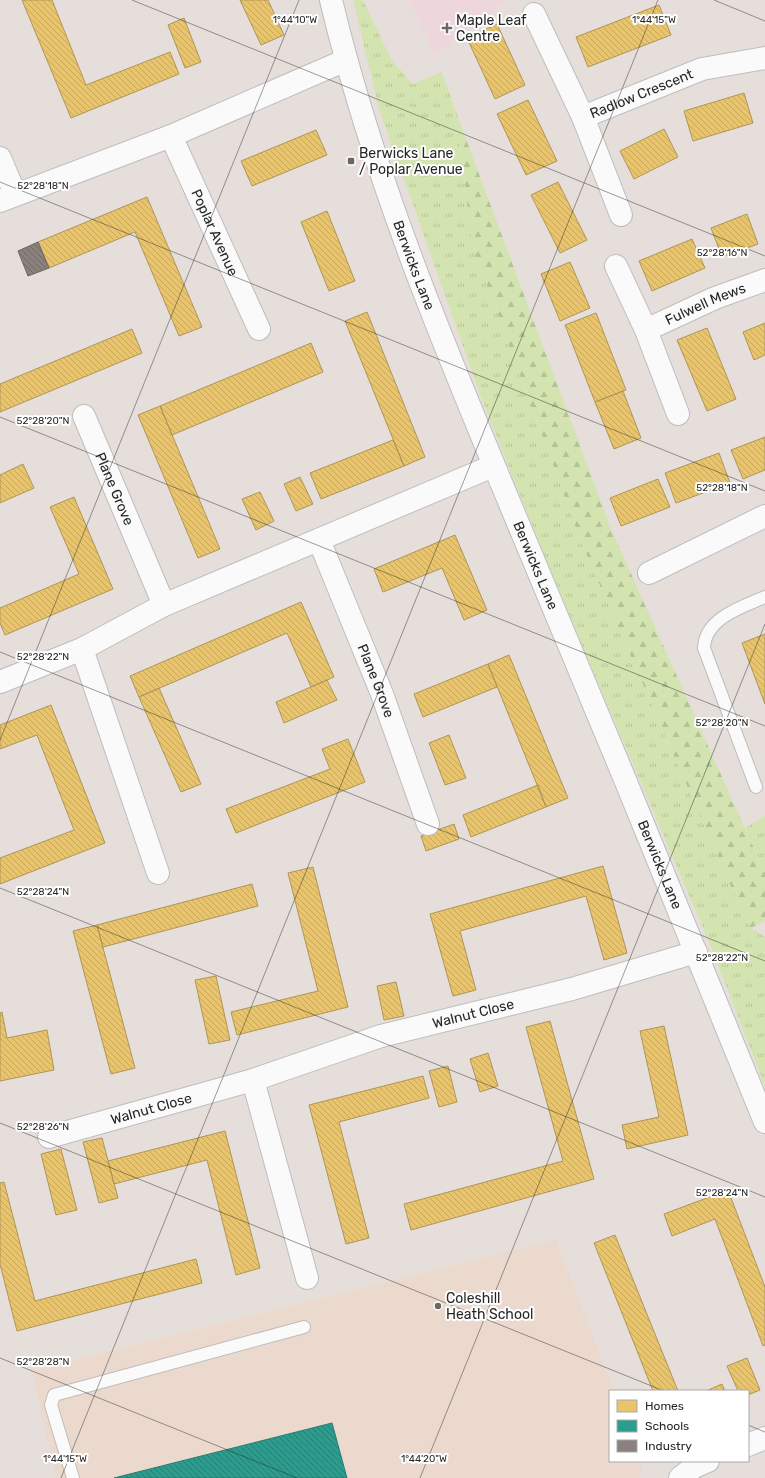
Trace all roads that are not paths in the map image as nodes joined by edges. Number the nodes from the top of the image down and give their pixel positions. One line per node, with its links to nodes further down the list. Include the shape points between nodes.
1 (332, 0): 4 (street, Berwicks Lane)
2 (534, 14): 5 (street, Radlow Crescent)
3 (765, 58): 5 (street, Radlow Crescent, via 702,69)
4 (346, 60): 6 (street); 16 (street, Berwicks Lane, via 414,269)
5 (583, 118): 9 (street)
6 (171, 136): 8 (street); 12 (street, Poplar Avenue)
7 (0, 158): 8 (street)
8 (8, 198)
9 (621, 215)
10 (616, 266): 13 (street)
11 (765, 280): 13 (street, Fulwell Mews, via 715,298)
12 (259, 329)
13 (646, 330): 14 (street)
14 (678, 414)
15 (84, 416): 21 (street, Plane Grove)
16 (493, 466): 18 (street); 27 (street, Berwicks Lane)
17 (765, 516): 19 (street)
18 (319, 540): 21 (street); 25 (street, Plane Grove, via 382,694)
19 (648, 573)
20 (765, 597): 24 (lane, via 730,613 713,625 704,637 704,648)
21 (164, 605): 22 (street)
22 (82, 648): 23 (street); 26 (street)
23 (0, 682)
24 (756, 787)
25 (428, 824)
26 (158, 873)
27 (696, 952): 28 (street, Walnut Close, via 572,988 380,1036); 29 (street, Berwicks Lane)
28 (253, 1080): 30 (street, Walnut Close); 31 (street)
29 (765, 1122)
30 (49, 1137)
31 (307, 1278)
32 (304, 1327): 36 (lane, via 54,1395 51,1405)
33 (765, 1438): 34 (street)
34 (749, 1445)
35 (706, 1462): 37 (street)
36 (73, 1478)
37 (680, 1478)

